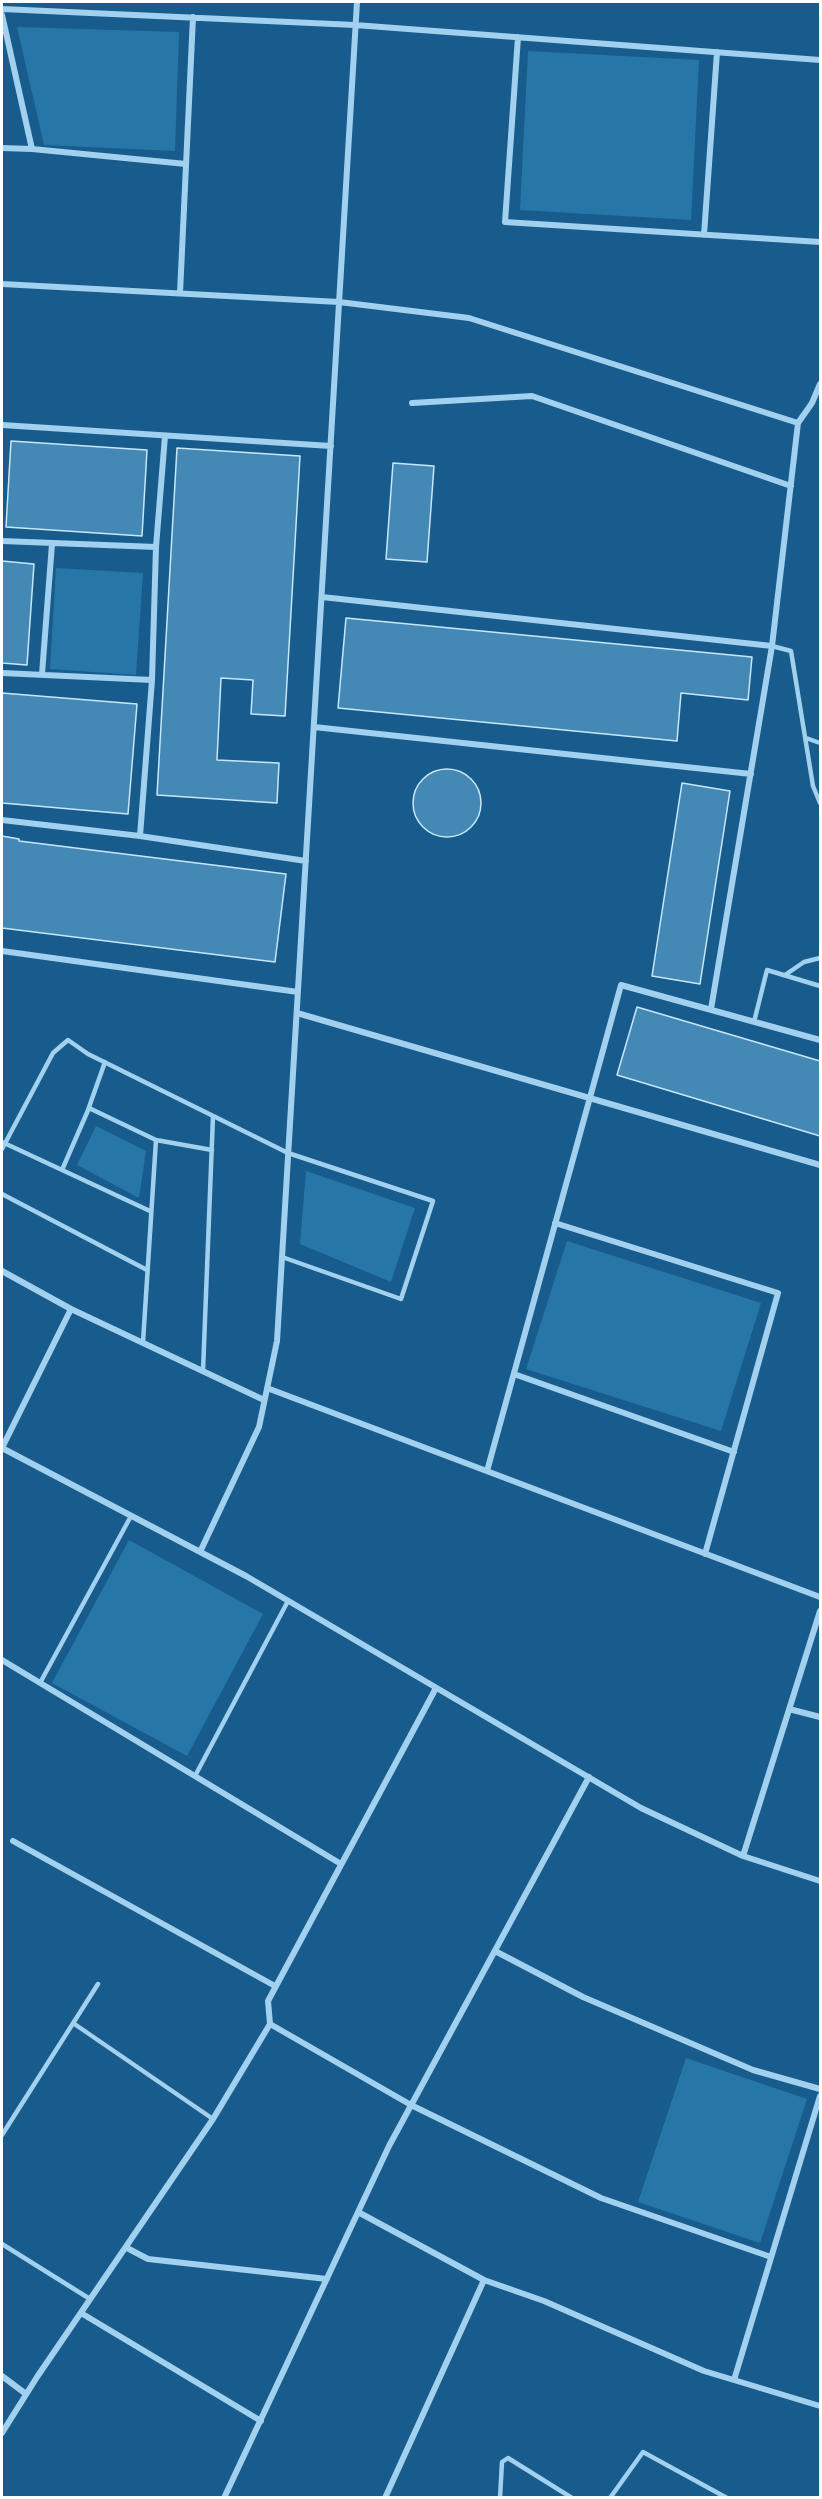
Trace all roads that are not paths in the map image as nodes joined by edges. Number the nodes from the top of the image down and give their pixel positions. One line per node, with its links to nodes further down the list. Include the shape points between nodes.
1 (357, 2): 5 (street)
2 (2, 9): 4 (street)
3 (2, 15): 10 (street)
4 (193, 17): 5 (street); 11 (street)
5 (356, 25): 6 (street); 16 (street)
6 (518, 37): 7 (street); 12 (street, via 505,222)
7 (717, 52): 8 (street); 12 (street)
8 (820, 60)
9 (2, 148): 10 (street)
10 (32, 149): 11 (street)
11 (186, 164): 15 (street)
12 (704, 235): 13 (street)
13 (820, 242)
14 (2, 284): 15 (street)
15 (180, 294): 16 (street)
16 (339, 302): 19 (street, via 469,318); 22 (street)
17 (820, 384): 19 (street)
18 (412, 403): 23 (street, via 532,396)
19 (798, 423): 23 (street)
20 (2, 425): 21 (street)
21 (165, 436): 22 (street); 26 (street)
22 (331, 446): 27 (street)
23 (791, 486): 28 (street)
24 (2, 541): 25 (street)
25 (52, 544): 26 (street); 30 (street)
26 (156, 547): 31 (street)
27 (322, 597): 28 (street); 32 (street)
28 (772, 646): 33 (lane, via 791,651); 35 (street)
29 (2, 673): 30 (street)
30 (42, 674): 31 (street)
31 (152, 680): 38 (street)
32 (314, 727): 35 (street); 39 (street)
33 (806, 738): 34 (lane); 36 (lane, via 813,786)
34 (820, 743)
35 (751, 774): 45 (street)
36 (820, 803)
37 (2, 820): 38 (street)
38 (140, 836): 39 (street)
39 (306, 861): 44 (street)
40 (2, 951): 44 (street)
41 (820, 958): 42 (lane, via 804,962)
42 (785, 975): 43 (lane); 47 (lane, via 767,970)
43 (820, 986)
44 (298, 992): 46 (street)
45 (711, 1010): 47 (street); 50 (street, via 621,985)
46 (297, 1013): 50 (street); 56 (street)
47 (754, 1022): 48 (street)
48 (820, 1040)
49 (105, 1062): 51 (lane); 52 (lane); 54 (lane, via 68,1040 53,1053)
50 (590, 1098): 57 (street); 61 (street)
51 (86, 1116): 53 (lane, via 89,1108); 58 (lane)
52 (213, 1116): 55 (lane); 56 (lane)
53 (156, 1140): 55 (lane); 60 (lane)
54 (2, 1145): 58 (lane)
55 (212, 1150): 67 (lane)
56 (288, 1153): 62 (street); 62 (lane, via 433,1201 401,1299)
57 (820, 1166)
58 (62, 1170): 60 (lane)
59 (2, 1194): 63 (lane)
60 (150, 1211): 63 (lane)
61 (555, 1223): 68 (street); 72 (street, via 778,1293)
62 (282, 1257): 69 (street, via 277,1341)
63 (147, 1270): 66 (lane)
64 (2, 1271): 65 (street)
65 (71, 1309): 66 (street); 71 (street)
66 (143, 1342): 67 (street)
67 (203, 1371): 70 (street)
68 (514, 1374): 72 (street); 73 (street)
69 (267, 1388): 70 (street); 73 (street)
70 (264, 1400): 75 (street, via 259,1427)
71 (2, 1448): 74 (street)
72 (734, 1452): 76 (street)
73 (487, 1471): 76 (street)
74 (131, 1516): 75 (street); 81 (lane)
75 (200, 1552): 78 (street)
76 (705, 1554): 77 (street)
77 (820, 1597)
78 (288, 1601): 82 (street); 85 (lane)
79 (820, 1611): 83 (street)
80 (2, 1660): 81 (street)
81 (40, 1683): 85 (street)
82 (436, 1688): 86 (street); 89 (street)
83 (789, 1709): 84 (street); 88 (street)
84 (820, 1717)
85 (195, 1776): 89 (street)
86 (589, 1777): 88 (street, via 641,1808); 91 (street)
87 (13, 1841): 93 (street)
88 (742, 1856): 90 (street)
89 (340, 1864): 93 (street)
90 (820, 1881)
91 (495, 1951): 96 (street, via 583,1997 753,2070); 98 (street)
92 (98, 1984): 94 (lane)
93 (276, 1986): 95 (street, via 268,2001)
94 (73, 2023): 99 (lane); 100 (lane)
95 (270, 2024): 98 (street); 99 (street)
96 (820, 2088)
97 (820, 2096): 104 (street)
98 (411, 2104): 101 (street); 104 (street, via 601,2198)
99 (213, 2119): 103 (street)
100 (2, 2135)
101 (358, 2212): 105 (street); 106 (street)
102 (2, 2244): 107 (lane)
103 (127, 2248): 105 (street, via 147,2259); 107 (street)
104 (771, 2258): 110 (street)
105 (327, 2279): 113 (street)
106 (484, 2280): 110 (street); 116 (street)
107 (90, 2299): 108 (street)
108 (81, 2313): 111 (street); 113 (street)
109 (2, 2376): 111 (street)
110 (734, 2380): 112 (street)
111 (26, 2394): 114 (street)
112 (820, 2406)
113 (261, 2421): 115 (street)
114 (2, 2433)
115 (224, 2498)
116 (385, 2498)
117 (500, 2498): 118 (lane, via 502,2462 508,2458)
118 (572, 2498)
119 (610, 2498): 120 (lane, via 643,2452)
120 (727, 2498)

